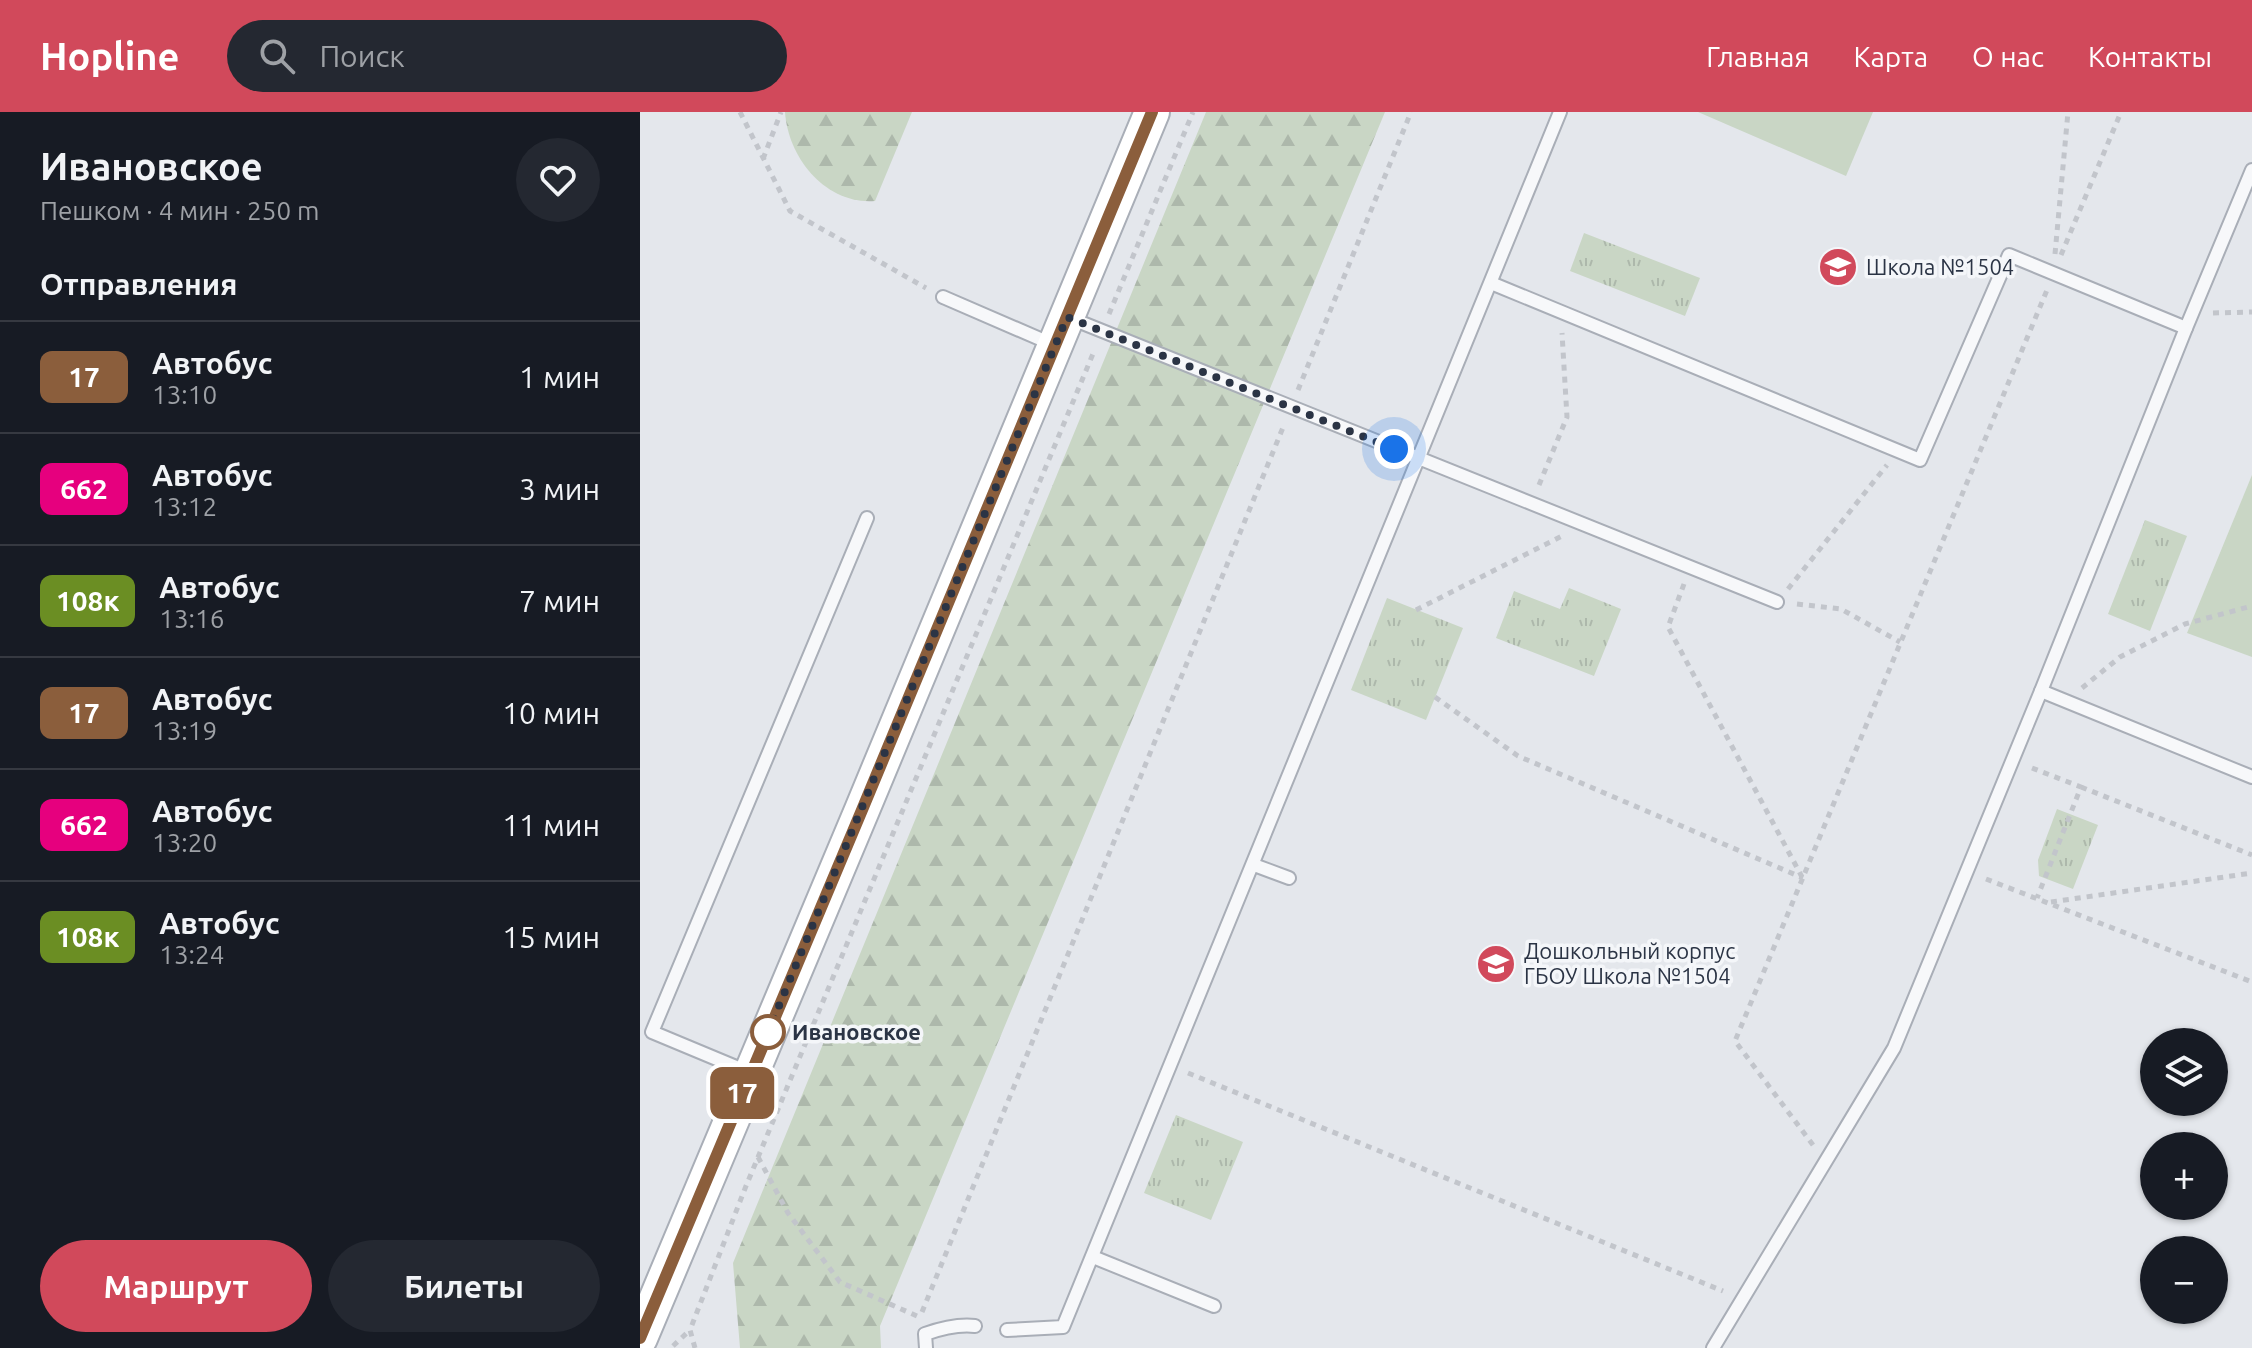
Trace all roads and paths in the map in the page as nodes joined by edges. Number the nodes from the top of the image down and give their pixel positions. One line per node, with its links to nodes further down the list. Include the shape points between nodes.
1 (740, 112): 9 (path)
2 (781, 112): 9 (path)
3 (1152, 112): 18 (main road)
4 (1193, 112): 19 (path)
5 (1411, 112): 20 (path)
6 (1560, 112): 12 (lane)
7 (2068, 112): 11 (path)
8 (2121, 112): 11 (path)
9 (763, 159): 13 (path, via 790,211)
10 (2252, 170): 16 (lane)
11 (2054, 273): 17 (lane); 21 (lane, via 2009,255 1920,460); 30 (path)
12 (1491, 283): 14 (lane); 22 (lane)
13 (943, 297): 18 (lane)
14 (1560, 312): 21 (lane); 23 (path, via 1567,417)
15 (2252, 312): 16 (path)
16 (2192, 314): 17 (lane)
17 (2186, 328): 31 (lane)
18 (1060, 331): 19 (lane); 47 (main road)
19 (1102, 331): 20 (lane); 48 (path)
20 (1291, 408): 22 (lane); 48 (path, via 920,1317 840,1282 788,1213)
21 (1898, 451): 27 (path)
22 (1419, 459): 23 (lane); 38 (lane)
23 (1531, 504): 25 (lane)
24 (867, 518): 47 (lane, via 652,1032)
25 (1584, 525): 26 (lane); 29 (path)
26 (1691, 567): 27 (lane); 42 (path, via 1668,627)
27 (1777, 602): 30 (path, via 1841,609)
28 (2252, 606): 33 (path, via 2185,624 2120,657)
29 (1416, 610)
30 (1900, 642): 42 (path)
31 (2041, 691): 33 (lane); 34 (lane)
32 (1435, 697): 42 (path, via 1518,756)
33 (2066, 701): 35 (lane)
34 (2012, 760): 36 (path); 39 (lane)
35 (2252, 777)
36 (2081, 787): 37 (path); 43 (path)
37 (2252, 855)
38 (1254, 865): 41 (lane); 46 (lane)
39 (1967, 871): 43 (path); 49 (lane, via 1894,1048)
40 (2252, 873): 44 (path)
41 (1289, 878)
42 (1803, 878): 49 (path, via 1735,1041)
43 (2037, 898): 44 (path)
44 (2048, 903): 45 (path)
45 (2252, 982)
46 (1171, 1065): 50 (lane); 51 (path)
47 (751, 1073): 56 (main road)
48 (758, 1157): 54 (path)
49 (1825, 1161): 51 (lane)
50 (1093, 1257): 52 (lane); 55 (lane, via 1063,1327)
51 (1742, 1299): 59 (lane)
52 (1214, 1306)
53 (975, 1326): 58 (lane, via 925,1334)
54 (690, 1330): 56 (path); 57 (path)
55 (1007, 1330)
56 (648, 1342)
57 (695, 1348)
58 (926, 1348)
59 (1713, 1348)

